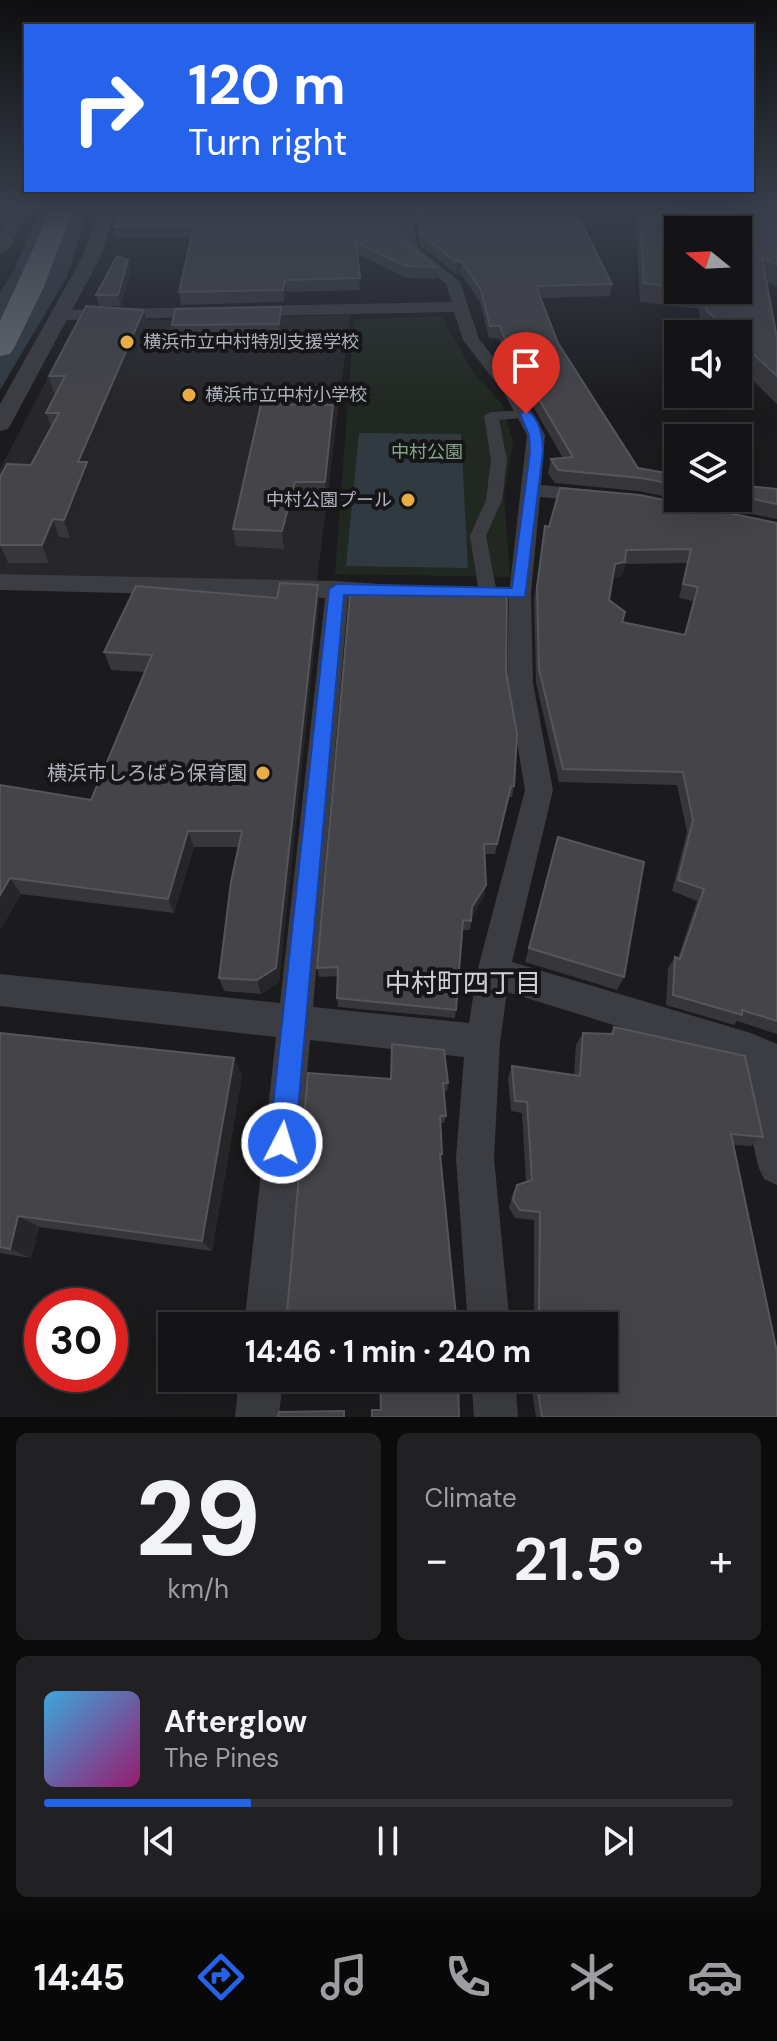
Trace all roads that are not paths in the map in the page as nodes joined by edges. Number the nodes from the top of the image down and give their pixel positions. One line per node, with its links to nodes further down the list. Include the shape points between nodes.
1 (14, 276): 5 (highway)
2 (35, 276): 8 (highway)
3 (82, 276): 7 (street)
4 (445, 276): 6 (street, via 453,282)
5 (0, 307)
6 (460, 307): 7 (street); 10 (street, via 471,340)
7 (62, 315): 9 (street)
8 (0, 348)
9 (9, 395): 11 (street)
10 (526, 414): 12 (street, via 536,444); 16 (street, via 491,416 499,460 494,500 478,536)
11 (0, 424)
12 (530, 490): 13 (street); 17 (street)
13 (622, 498)
14 (0, 582): 15 (street)
15 (337, 589): 16 (street); 20 (street)
16 (488, 593): 17 (street)
17 (520, 593): 18 (street, via 520,683 539,790)
18 (493, 972): 21 (street); 22 (street)
19 (0, 990): 20 (street)
20 (294, 1022): 21 (street); 24 (street)
21 (483, 1042): 25 (street, via 475,1158)
22 (764, 1056): 23 (street)
23 (777, 1166)
24 (266, 1312)
25 (488, 1312)
26 (260, 1392): 28 (street)
27 (494, 1392): 29 (street)
28 (257, 1417)
29 (496, 1417)

